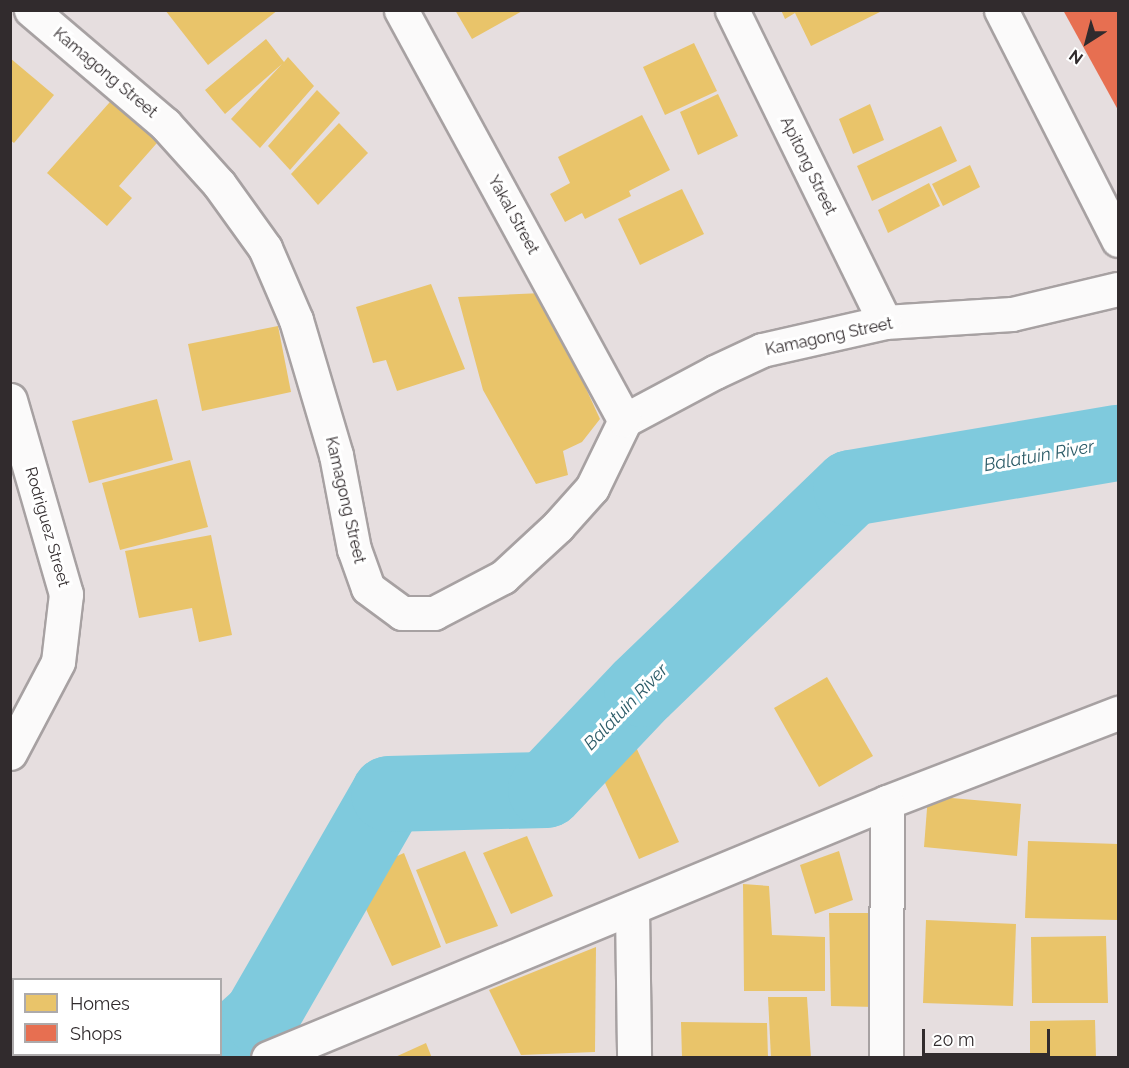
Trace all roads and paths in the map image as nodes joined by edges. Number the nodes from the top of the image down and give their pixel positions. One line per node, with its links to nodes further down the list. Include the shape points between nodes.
1 (31, 10): 9 (street, Kamagong Street, via 165,124 219,184 265,248 299,331 336,455 354,549 368,588 402,613 434,612 503,577 592,488)
2 (401, 10): 9 (street, Yakal Street)
3 (732, 10): 7 (street, Apitong Street)
4 (1001, 10): 5 (street)
5 (1119, 240)
6 (1119, 289): 7 (street, Kamagong Street, via 1012,314)
7 (885, 322): 9 (street, Kamagong Street, via 762,350)
8 (10, 400): 11 (street, Rodriguez Street, via 66,594 57,662)
9 (625, 420)
10 (1119, 713): 12 (street)
11 (10, 753)
12 (887, 802): 13 (street); 16 (street)
13 (632, 908): 14 (street); 15 (street)
14 (268, 1058)
15 (634, 1058)
16 (886, 1058)

